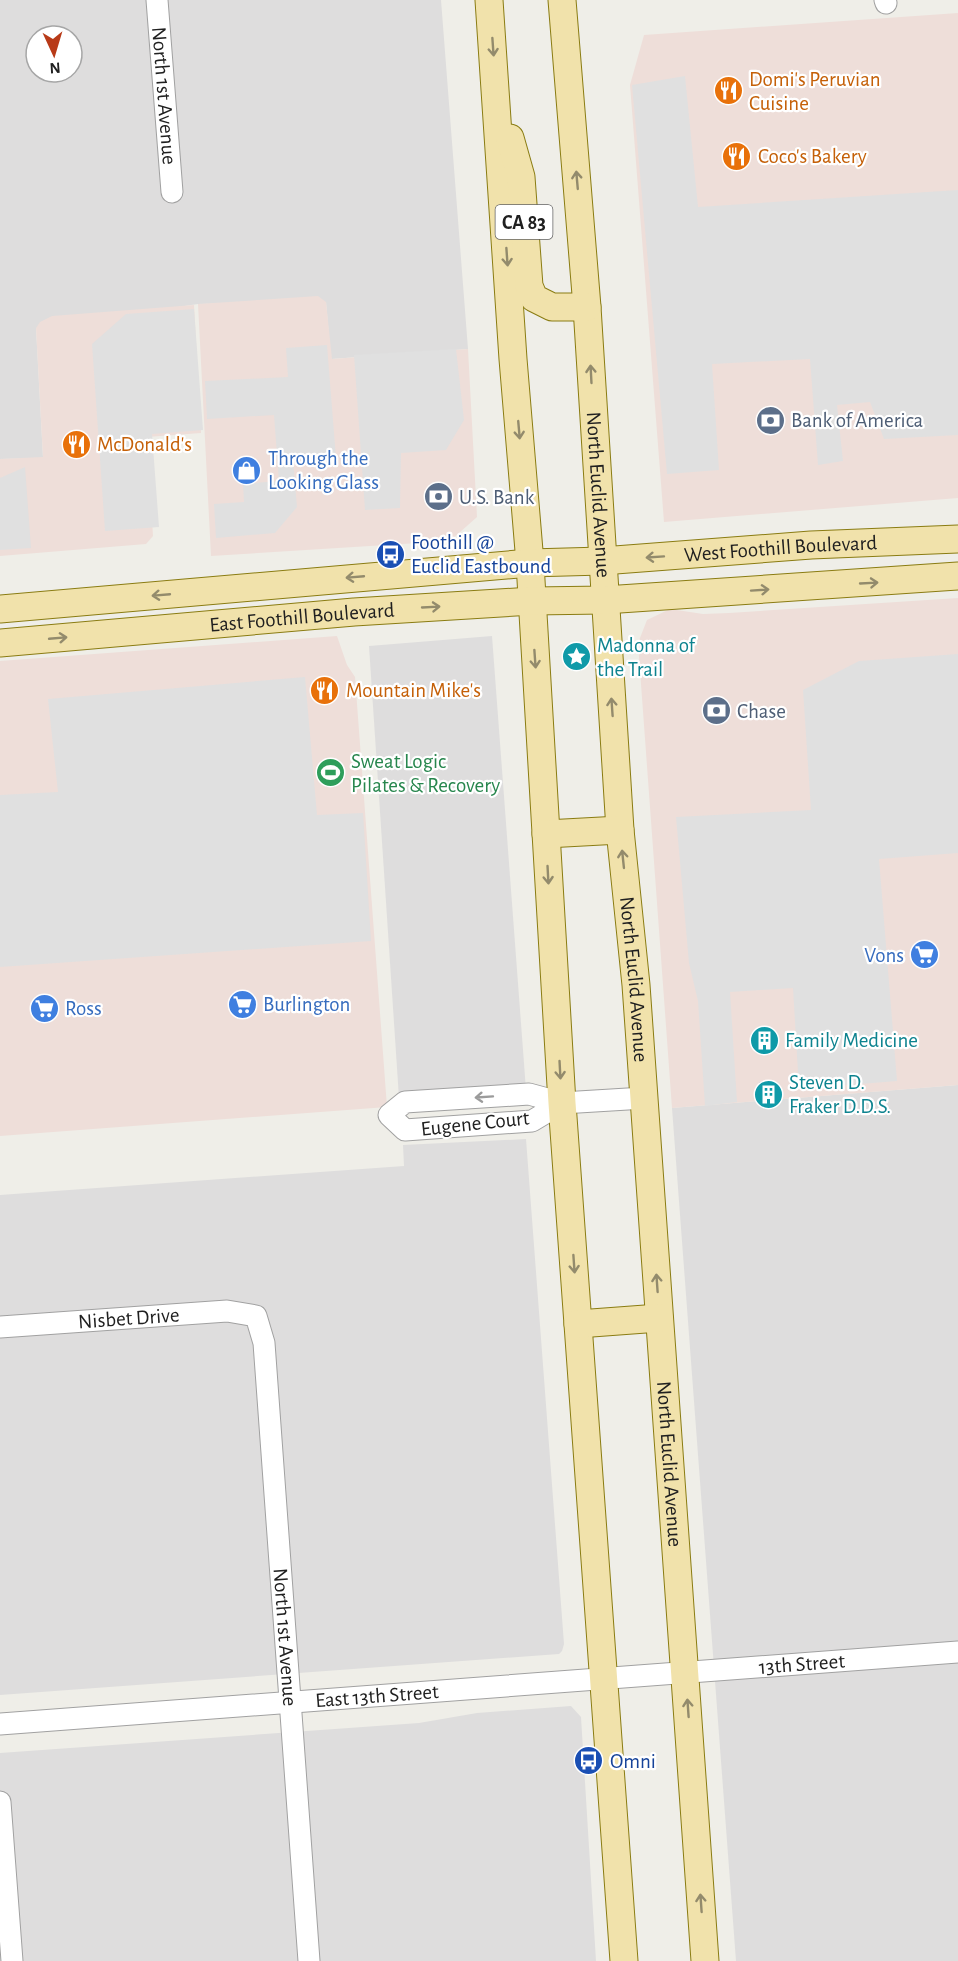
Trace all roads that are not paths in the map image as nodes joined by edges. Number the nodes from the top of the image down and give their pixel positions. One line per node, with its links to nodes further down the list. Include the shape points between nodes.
1 (157, 0): 5 (street, North 1st Avenue)
2 (489, 0): 4 (main road, one-way to 4)
3 (562, 0): 6 (main road, North Euclid Avenue, one-way to 3)
4 (496, 94): 6 (main road, CA 83, via 521,177 529,286 534,298 552,307); 9 (main road, one-way to 9)
5 (171, 192)
6 (587, 307): 8 (main road, North Euclid Avenue, one-way to 6)
7 (958, 539): 8 (main road, West Foothill Boulevard, one-way to 8, via 811,545)
8 (602, 561): 9 (main road, East Foothill Boulevard); 11 (main road, North Euclid Avenue)
9 (530, 563): 12 (main road); 13 (main road, East Foothill Boulevard, one-way to 13)
10 (958, 576): 11 (main road, West Foothill Boulevard, one-way to 10)
11 (605, 600): 12 (main road, East Foothill Boulevard); 15 (main road, North Euclid Avenue, one-way to 11)
12 (532, 601): 14 (main road, East Foothill Boulevard, one-way to 12, via 348,612); 16 (main road, one-way to 16)
13 (0, 609)
14 (0, 643)
15 (620, 830): 16 (main road); 17 (main road, North Euclid Avenue, one-way to 15)
16 (546, 834): 18 (main road, one-way to 18)
17 (644, 1098): 18 (street, Eugene Court); 20 (main road, North Euclid Avenue, one-way to 17)
18 (562, 1103): 18 (street, Eugene Court, one-way to 18, via 529,1094 405,1102 389,1115 405,1130 532,1121); 21 (main road, one-way to 21)
19 (256, 1316): 22 (street, Nisbet Drive, via 227,1311); 27 (street, North 1st Avenue, via 264,1343)
20 (659, 1318): 21 (main road); 24 (main road, North Euclid Avenue)
21 (578, 1324): 26 (main road)
22 (0, 1327)
23 (958, 1652): 24 (street, 13th Street)
24 (685, 1673): 25 (street, 13th Street); 33 (main road, North Euclid Avenue, one-way to 24)
25 (645, 1676): 26 (street, East 13th Street)
26 (604, 1678): 27 (street, East 13th Street); 32 (main road)
27 (290, 1702): 28 (street, East 13th Street); 31 (street, North 1st Avenue)
28 (0, 1724)
29 (0, 1802): 30 (street)
30 (12, 1961)
31 (309, 1961)
32 (624, 1961)
33 (705, 1961)

